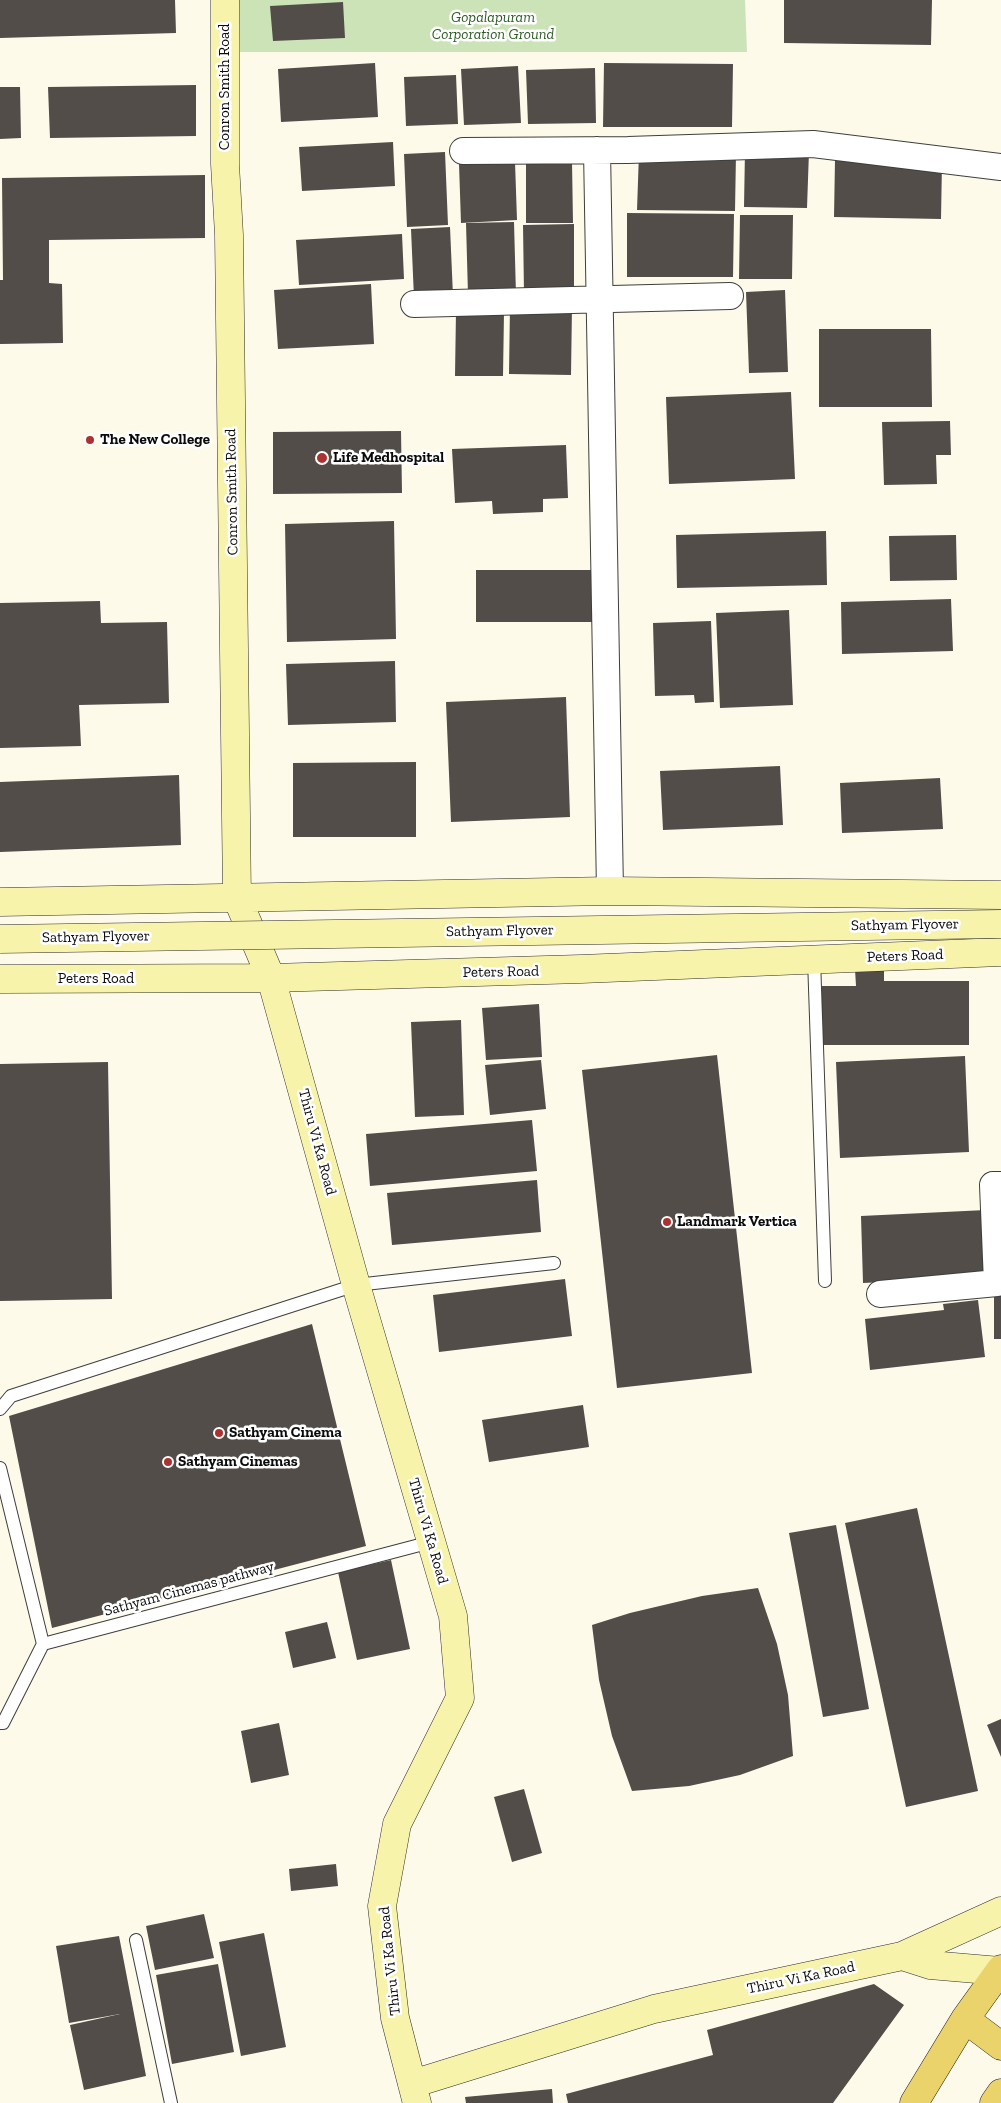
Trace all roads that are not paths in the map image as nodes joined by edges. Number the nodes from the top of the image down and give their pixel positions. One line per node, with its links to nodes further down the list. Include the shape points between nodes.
1 (225, 0): 10 (main road, Conron Smith Road)
2 (597, 150): 3 (street); 4 (street, via 813,144); 6 (street)
3 (463, 151)
4 (1001, 167)
5 (730, 296): 6 (street)
6 (600, 299): 7 (street); 8 (street)
7 (414, 304)
8 (610, 891): 9 (main road); 10 (main road)
9 (1001, 895)
10 (237, 898): 11 (main road); 16 (main road, Conron Smith Road)
11 (0, 902)
12 (1001, 924): 13 (main road, Sathyam Flyover, bridge)
13 (0, 938)
14 (1001, 952): 15 (main road, Peters Road)
15 (814, 959): 16 (main road, Peters Road); 20 (lane)
16 (271, 978): 17 (main road, Peters Road); 21 (main road, Thiru Vi Ka Road)
17 (0, 979)
18 (1001, 1185): 22 (street, via 993,1185 997,1283)
19 (554, 1263): 21 (lane)
20 (825, 1281)
21 (356, 1285): 23 (lane, via 11,1396); 25 (main road, Thiru Vi Ka Road)
22 (880, 1294)
23 (0, 1409)
24 (0, 1468): 26 (lane)
25 (431, 1542): 26 (lane, Sathyam Cinemas pathway); 34 (main road, Thiru Vi Ka Road, via 453,1616 460,1698 397,1824 382,1906 395,2018)
26 (43, 1644): 27 (lane)
27 (0, 1723)
28 (1001, 1911): 30 (main road, Thiru Vi Ka Road)
29 (136, 1940): 36 (lane)
30 (902, 1956): 31 (main road, via 930,1965); 34 (main road, Thiru Vi Ka Road, via 654,2009)
31 (1000, 1970): 32 (main road)
32 (965, 2019): 33 (main road); 37 (main road)
33 (1001, 2046)
34 (414, 2093)
35 (1001, 2093): 38 (main road)
36 (171, 2103)
37 (914, 2103)
38 (994, 2103)

